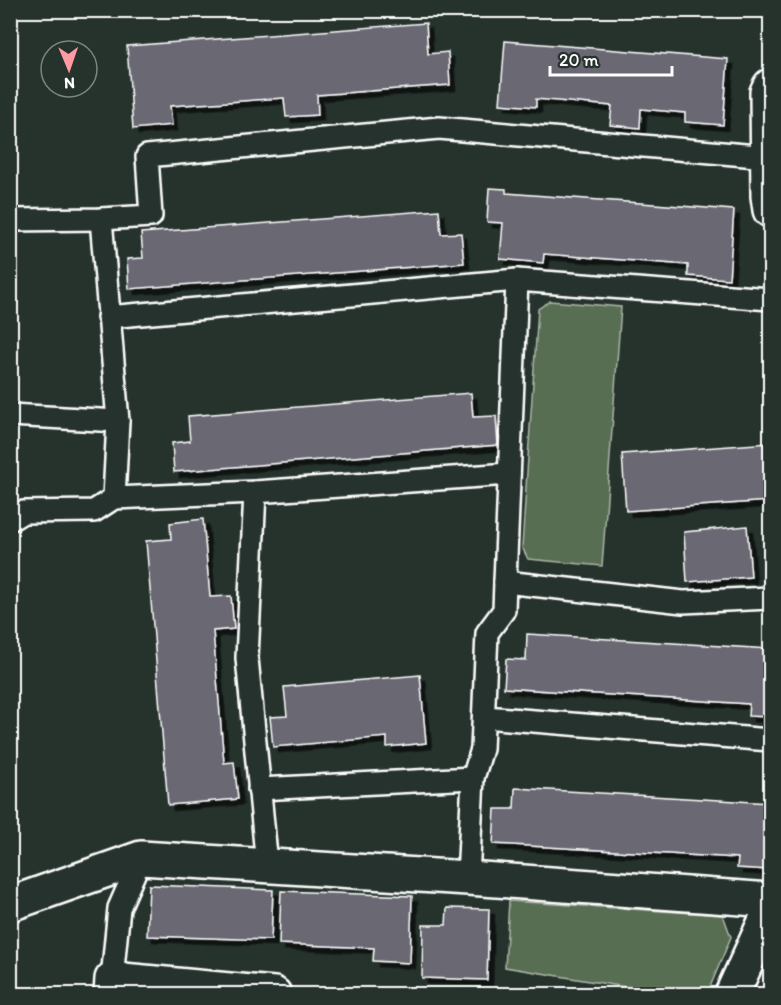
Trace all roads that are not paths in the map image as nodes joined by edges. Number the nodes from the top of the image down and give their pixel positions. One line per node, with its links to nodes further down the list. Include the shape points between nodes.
1 (771, 86): 2 (street, via 767,92)
2 (768, 157): 3 (street); 4 (lane, via 427,129 147,156 151,216)
3 (771, 210)
4 (101, 219): 5 (lane); 8 (lane)
5 (10, 220)
6 (517, 280): 7 (lane); 8 (lane); 11 (lane)
7 (771, 299)
8 (108, 317): 10 (lane)
9 (10, 415): 10 (lane)
10 (118, 421): 13 (lane)
11 (509, 474): 12 (lane); 15 (lane)
12 (255, 492): 13 (lane); 20 (lane, via 246,658)
13 (114, 498): 14 (lane, via 94,510 23,512)
14 (10, 520)
15 (505, 582): 16 (lane, via 683,602); 17 (lane, via 504,610 487,633)
16 (771, 598)
17 (484, 717): 18 (lane); 19 (lane, via 482,749)
18 (771, 740)
19 (473, 778): 20 (lane); 23 (lane)
20 (259, 789): 22 (lane)
21 (141, 858): 22 (street); 25 (street); 27 (lane, via 119,908)
22 (267, 866): 23 (street)
23 (468, 878): 24 (street)
24 (771, 900)
25 (10, 904)
26 (771, 911): 29 (street)
27 (111, 987): 28 (street)
28 (274, 994)
29 (732, 994)

